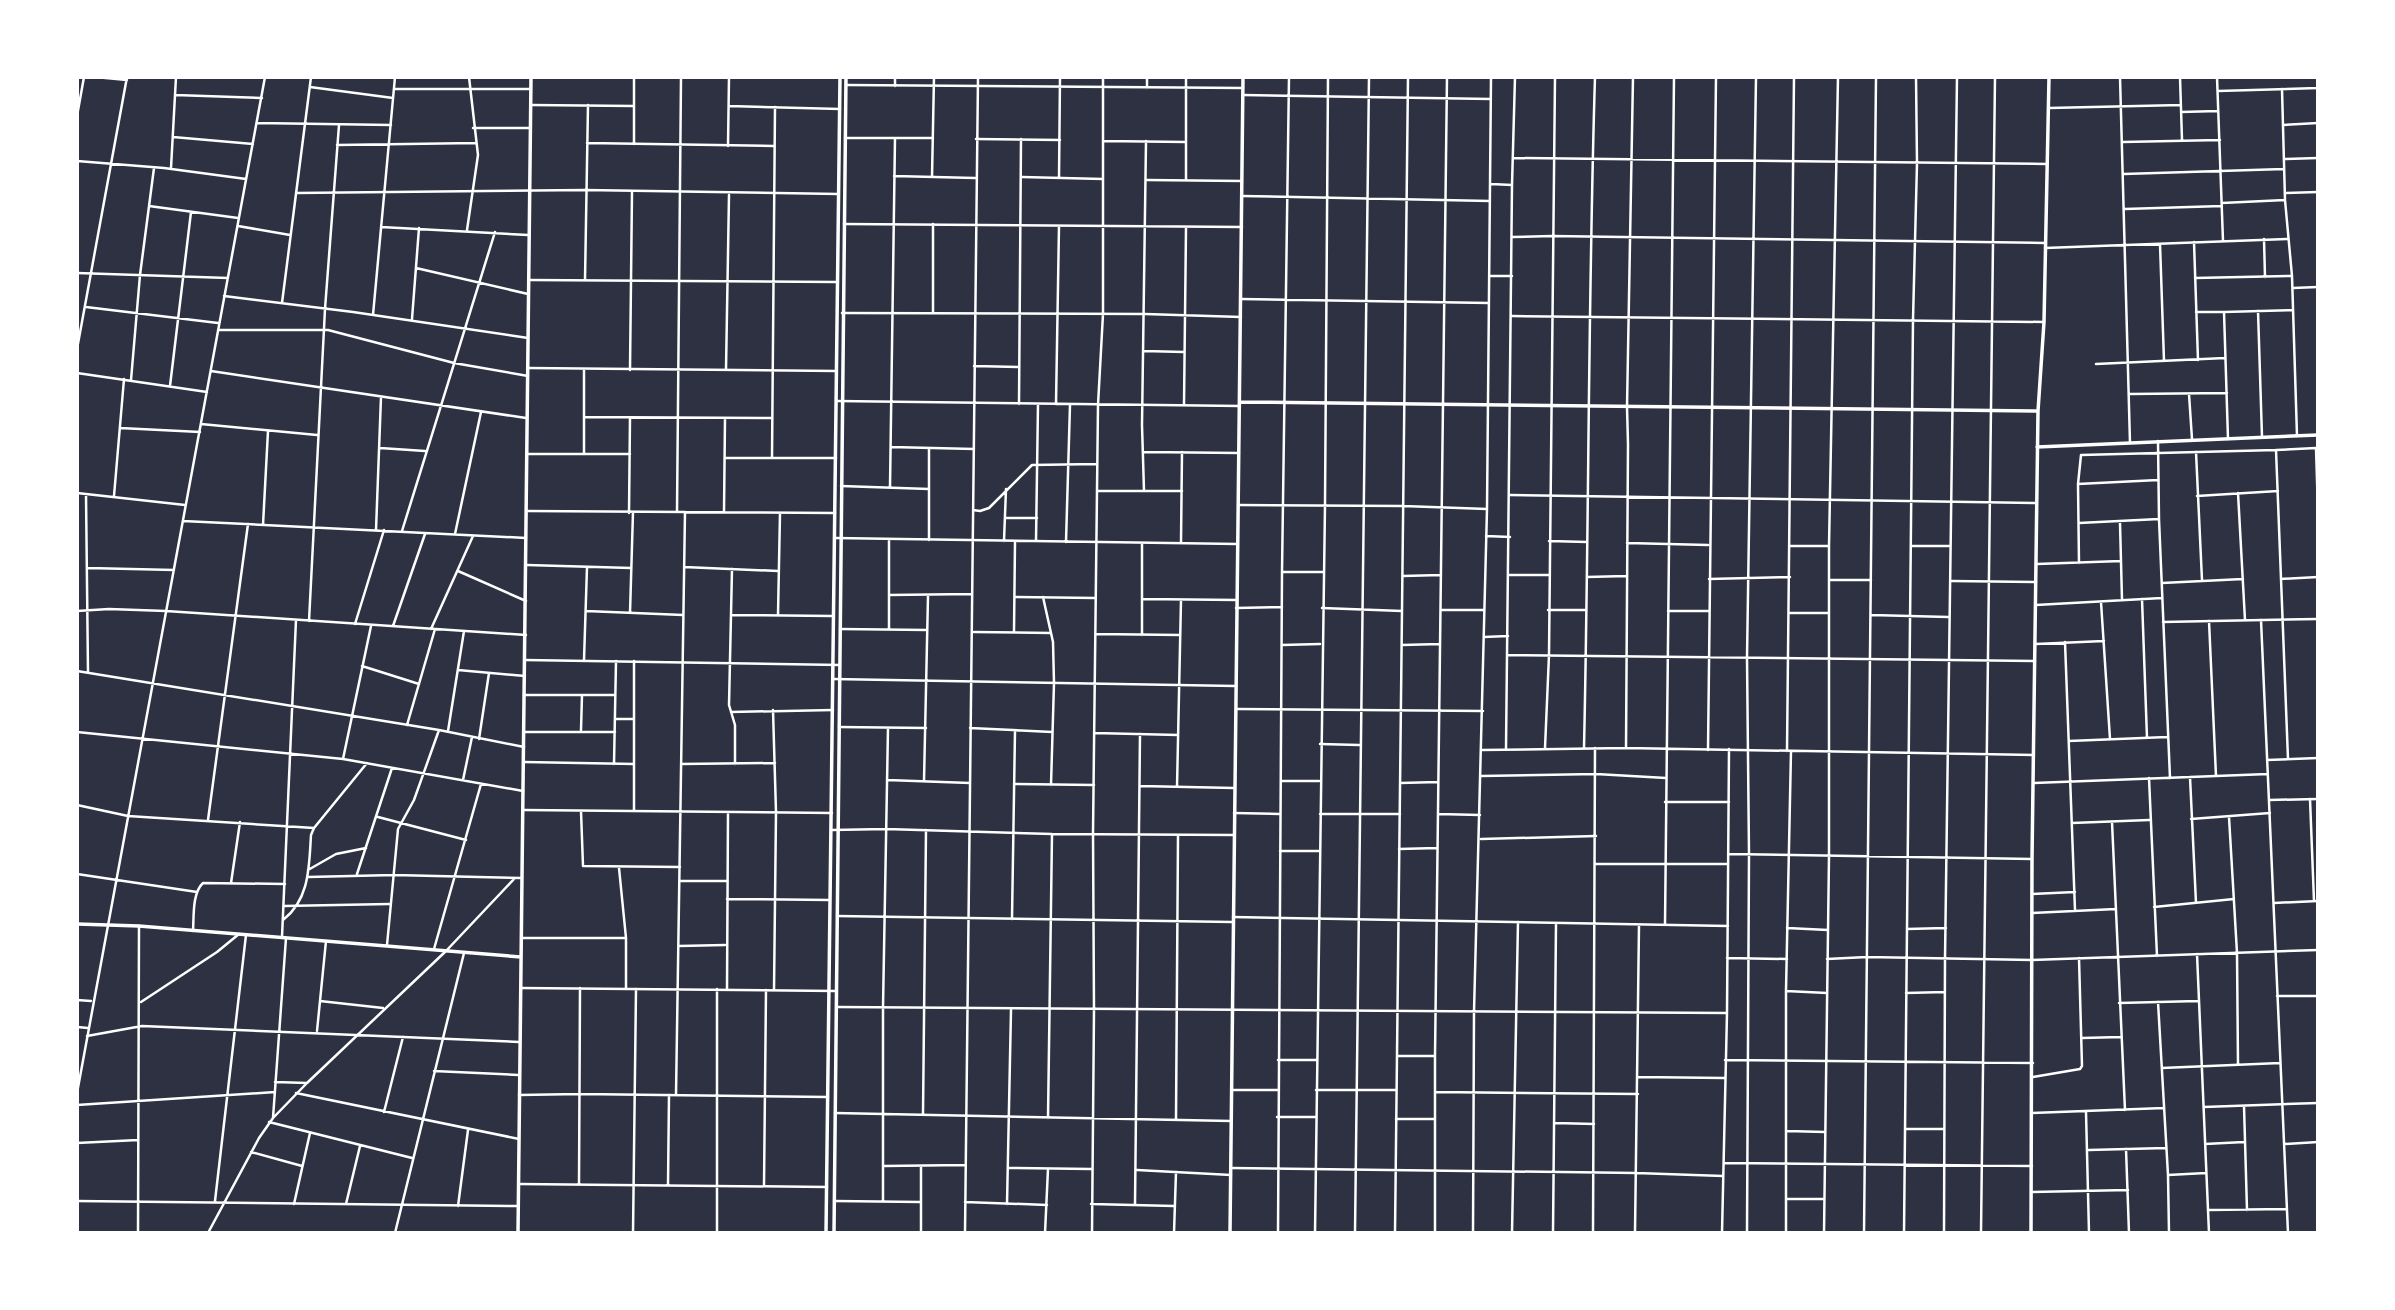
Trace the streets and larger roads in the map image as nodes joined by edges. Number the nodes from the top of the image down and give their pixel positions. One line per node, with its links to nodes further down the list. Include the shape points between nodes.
1 (83, 77): 84 (street)
2 (95, 77): 46 (street)
3 (176, 77): 63 (street)
4 (265, 77): 69 (street)
5 (311, 77): 49 (street)
6 (395, 77): 56 (street)
7 (469, 77): 61 (street)
8 (531, 77): 57 (street)
9 (634, 77): 76 (street)
10 (681, 77): 112 (street)
11 (729, 77): 77 (street)
12 (840, 77): 80 (street)
13 (846, 77): 47 (street)
14 (895, 77): 48 (street)
15 (934, 77): 51 (street)
16 (978, 77): 50 (street)
17 (1060, 77): 52 (street)
18 (1103, 77): 58 (street)
19 (1147, 77): 53 (street)
20 (1186, 77): 59 (street)
21 (1243, 77): 54 (street)
22 (1289, 77): 65 (street)
23 (1328, 77): 66 (street)
24 (1369, 77): 67 (street)
25 (1408, 77): 68 (street)
26 (1447, 77): 71 (street)
27 (1491, 77): 72 (street)
28 (1515, 77): 115 (street)
29 (1555, 77): 117 (street)
30 (1595, 77): 118 (street)
31 (1633, 77): 119 (street)
32 (1674, 77): 121 (street)
33 (1716, 77): 122 (street)
34 (1756, 77): 123 (street)
35 (1794, 77): 124 (street)
36 (1838, 77): 126 (street)
37 (1876, 77): 127 (street)
38 (1916, 77): 129 (street)
39 (1957, 77): 128 (street)
40 (1995, 77): 130 (street)
41 (2049, 77): 81 (street)
42 (2120, 77): 79 (street)
43 (2180, 77): 75 (street)
44 (2217, 77): 62 (street)
45 (2318, 77): 55 (street)
46 (127, 78): 131 (street)
47 (846, 85): 48 (street); 94 (street)
48 (895, 86): 51 (street)
49 (310, 87): 70 (street); 86 (street)
50 (978, 87): 51 (street); 52 (street); 97 (street)
51 (934, 88): 96 (street)
52 (1060, 88): 58 (street); 99 (street)
53 (1147, 88): 58 (street); 59 (street)
54 (1243, 88): 59 (street); 64 (street)
55 (2318, 88): 60 (street)
56 (394, 89): 61 (street); 70 (street)
57 (531, 89): 61 (street); 73 (street)
58 (1103, 89): 101 (street)
59 (1186, 89): 104 (street)
60 (2282, 89): 62 (street); 90 (street)
61 (469, 90): 91 (street)
62 (2218, 91): 82 (street)
63 (175, 95): 69 (street); 93 (street)
64 (1243, 95): 65 (street); 147 (street)
65 (1289, 95): 66 (street); 164 (street)
66 (1328, 96): 67 (street); 165 (street)
67 (1368, 96): 68 (street); 166 (street)
68 (1408, 97): 71 (street); 167 (street)
69 (262, 98): 85 (street)
70 (393, 98): 87 (street)
71 (1447, 98): 72 (street); 169 (street)
72 (1491, 99): 148 (street)
73 (531, 105): 74 (street); 92 (street)
74 (588, 105): 76 (street); 106 (street)
75 (2181, 105): 79 (street); 83 (street)
76 (634, 106): 111 (street)
77 (729, 106): 78 (street); 113 (street)
78 (775, 107): 80 (street); 114 (street)
79 (2121, 107): 81 (street); 105 (street)
80 (840, 108): 162 (street)
81 (2049, 108): 132 (street)
82 (2218, 111): 83 (street); 100 (street)
83 (2181, 112): 103 (street)
84 (77, 116)
85 (257, 123): 86 (street); 107 (street)
86 (305, 124): 89 (street); 156 (street)
87 (391, 124): 89 (street); 110 (street)
88 (2318, 124): 90 (street)
89 (339, 125): 109 (street)
90 (2283, 125): 120 (street)
91 (473, 128): 92 (street); 108 (street)
92 (530, 128): 151 (street)
93 (173, 137): 107 (street); 134 (street)
94 (845, 138): 95 (street); 176 (street)
95 (895, 138): 96 (street); 138 (street)
96 (933, 138): 139 (street)
97 (976, 139): 98 (street); 141 (street)
98 (1021, 139): 99 (street); 140 (street)
99 (1060, 139): 142 (street)
100 (2220, 140): 103 (street); 136 (street)
101 (1103, 141): 102 (street); 144 (street)
102 (1146, 141): 104 (street); 145 (street)
103 (2182, 141): 105 (street)
104 (1186, 142): 146 (street)
105 (2123, 142): 137 (street)
106 (587, 143): 111 (street); 150 (street)
107 (253, 144): 143 (street)
108 (476, 144): 110 (street); 152 (street)
109 (337, 145): 110 (street); 158 (street)
110 (389, 145): 159 (street)
111 (634, 145): 112 (street)
112 (681, 145): 113 (street); 154 (street)
113 (728, 145): 114 (street)
114 (774, 146): 161 (street)
115 (1513, 158): 117 (street); 149 (street)
116 (2318, 158): 120 (street)
117 (1553, 159): 118 (street); 193 (street)
118 (1592, 159): 119 (street); 194 (street)
119 (1632, 159): 121 (street); 196 (street)
120 (2284, 159): 135 (street)
121 (1672, 160): 122 (street); 197 (street)
122 (1714, 160): 123 (street); 198 (street)
123 (1754, 160): 124 (street); 199 (street)
124 (1794, 160): 126 (street); 202 (street)
125 (77, 161): 131 (street)
126 (1836, 161): 127 (street); 203 (street)
127 (1875, 161): 129 (street); 204 (street)
128 (1955, 162): 129 (street); 130 (street); 206 (street)
129 (1917, 163): 205 (street)
130 (1994, 163): 132 (street); 208 (street)
131 (111, 164): 133 (street); 215 (street)
132 (2047, 164): 212 (street)
133 (154, 168): 134 (street); 172 (street)
134 (171, 169): 143 (street)
135 (2284, 169): 136 (street); 157 (street)
136 (2221, 172): 137 (street); 171 (street)
137 (2124, 174): 173 (street)
138 (894, 176): 139 (street); 177 (street)
139 (932, 177): 141 (street)
140 (1021, 177): 142 (street); 181 (street)
141 (977, 178): 180 (street)
142 (1059, 178): 144 (street)
143 (246, 179): 175 (street)
144 (1103, 179): 183 (street)
145 (1146, 180): 146 (street); 185 (street)
146 (1186, 180): 147 (street)
147 (1242, 181): 163 (street)
148 (1489, 184): 149 (street); 170 (street)
149 (1512, 185): 195 (street)
150 (586, 190): 151 (street); 153 (street); 225 (street)
151 (530, 191): 152 (street); 192 (street)
152 (472, 192): 159 (street); 189 (street)
153 (632, 192): 154 (street); 226 (street)
154 (680, 192): 160 (street); 227 (street)
155 (2318, 192): 157 (street)
156 (296, 193): 158 (street); 191 (street)
157 (2285, 193): 168 (street)
158 (333, 194): 159 (street); 245 (street)
159 (384, 194): 184 (street)
160 (729, 194): 161 (street); 228 (street)
161 (775, 194): 162 (street); 229 (street)
162 (839, 194): 231 (street)
163 (1242, 196): 164 (street); 188 (street)
164 (1288, 197): 165 (street); 237 (street)
165 (1326, 198): 166 (street); 238 (street)
166 (1367, 200): 167 (street); 239 (street)
167 (1407, 200): 169 (street); 240 (street)
168 (2285, 200): 171 (street); 201 (street)
169 (1445, 201): 170 (street); 243 (street)
170 (1490, 201): 217 (street)
171 (2222, 205): 173 (street); 207 (street)
172 (149, 206): 174 (street); 216 (street)
173 (2125, 209): 211 (street)
174 (191, 212): 175 (street); 220 (street)
175 (239, 218): 179 (street)
176 (844, 224): 177 (street); 251 (street)
177 (893, 224): 178 (street); 252 (street)
178 (933, 225): 180 (street); 253 (street)
179 (237, 226): 191 (street); 222 (street)
180 (976, 226): 181 (street); 254 (street)
181 (1020, 226): 182 (street); 258 (street)
182 (1059, 226): 183 (street); 259 (street)
183 (1104, 226): 185 (street); 255 (street)
184 (381, 227): 186 (street); 257 (street)
185 (1147, 227): 187 (street); 256 (street)
186 (419, 228): 189 (street); 213 (street)
187 (1186, 228): 188 (street); 261 (street)
188 (1242, 228): 236 (street)
189 (467, 230): 190 (street)
190 (495, 232): 192 (street); 230 (street)
191 (290, 234): 241 (street)
192 (529, 235): 224 (street)
193 (1552, 236): 194 (street); 195 (street); 263 (street)
194 (1591, 236): 196 (street); 260 (street)
195 (1513, 237): 218 (street)
196 (1630, 237): 197 (street); 264 (street)
197 (1671, 239): 198 (street); 266 (street)
198 (1714, 239): 199 (street); 267 (street)
199 (1753, 239): 202 (street); 269 (street)
200 (2264, 239): 201 (street); 207 (street); 221 (street)
201 (2287, 239): 219 (street)
202 (1793, 240): 203 (street); 270 (street)
203 (1834, 240): 204 (street); 271 (street)
204 (1875, 241): 205 (street); 272 (street)
205 (1916, 241): 206 (street); 273 (street)
206 (1954, 241): 208 (street); 274 (street)
207 (2222, 241): 209 (street)
208 (1993, 242): 212 (street); 276 (street)
209 (2193, 242): 210 (street); 223 (street)
210 (2160, 244): 211 (street); 288 (street)
211 (2126, 245): 212 (street); 290 (street)
212 (2045, 246): 277 (street)
213 (416, 268): 230 (street); 275 (street)
214 (77, 273): 215 (street)
215 (92, 274): 216 (street); 244 (street)
216 (140, 275): 220 (street); 250 (street)
217 (1489, 276): 218 (street); 242 (street)
218 (1513, 276): 262 (street)
219 (2292, 276): 221 (street); 233 (street)
220 (183, 277): 222 (street); 268 (street)
221 (2265, 277): 223 (street)
222 (228, 278): 235 (street)
223 (2195, 278): 248 (street)
224 (528, 280): 225 (street); 234 (street)
225 (584, 280): 226 (street)
226 (631, 281): 227 (street); 296 (street)
227 (679, 281): 228 (street); 297 (street)
228 (727, 281): 229 (street); 298 (street)
229 (774, 281): 231 (street); 299 (street)
230 (479, 282): 234 (street); 279 (street)
231 (838, 282): 251 (street)
232 (2318, 287): 233 (street)
233 (2292, 288): 246 (street)
234 (528, 294): 282 (street)
235 (224, 296): 241 (street); 278 (street)
236 (1241, 299): 237 (street); 265 (street)
237 (1287, 300): 238 (street); 317 (street)
238 (1326, 300): 239 (street); 318 (street)
239 (1366, 302): 240 (street); 323 (street)
240 (1405, 302): 243 (street); 324 (street)
241 (282, 303): 245 (street)
242 (1489, 303): 243 (street); 330 (street)
243 (1445, 304): 329 (street)
244 (86, 307): 250 (street); 283 (street)
245 (325, 309): 257 (street); 280 (street)
246 (2293, 310): 247 (street); 359 (street)
247 (2258, 311): 249 (street); 360 (street)
248 (2196, 312): 249 (street); 287 (street)
249 (2224, 312): 286 (street)
250 (137, 313): 268 (street); 305 (street)
251 (841, 313): 252 (street); 301 (street); 314 (street)
252 (893, 313): 253 (street); 315 (street)
253 (933, 314): 254 (street)
254 (975, 314): 258 (street); 292 (street)
255 (1103, 314): 256 (street); 259 (street); 326 (street)
256 (1145, 314): 261 (street); 284 (street)
257 (373, 315): 275 (street)
258 (1020, 315): 259 (street); 293 (street)
259 (1058, 315): 321 (street)
260 (1591, 315): 263 (street); 264 (street); 334 (street)
261 (1185, 316): 265 (street); 285 (street)
262 (1512, 316): 263 (street); 331 (street)
263 (1551, 316): 333 (street)
264 (1629, 316): 266 (street); 335 (street)
265 (1241, 317): 322 (street)
266 (1671, 318): 267 (street); 336 (street)
267 (1712, 318): 269 (street); 337 (street)
268 (179, 319): 278 (street); 306 (street)
269 (1753, 319): 270 (street); 338 (street)
270 (1792, 319): 271 (street); 339 (street)
271 (1834, 319): 272 (street); 340 (street)
272 (1874, 319): 273 (street); 341 (street)
273 (1913, 320): 274 (street); 342 (street)
274 (1952, 320): 276 (street); 343 (street)
275 (412, 321): 279 (street)
276 (1992, 321): 277 (street); 344 (street)
277 (2044, 321): 345 (street)
278 (219, 324): 281 (street)
279 (465, 328): 282 (street); 289 (street)
280 (324, 329): 281 (street); 289 (street); 307 (street)
281 (218, 330): 300 (street)
282 (528, 338): 294 (street)
283 (77, 349)
284 (1144, 351): 285 (street); 327 (street)
285 (1184, 352): 328 (street)
286 (2225, 358): 287 (street); 309 (street)
287 (2198, 360): 288 (street)
288 (2164, 361): 290 (street)
289 (454, 363): 303 (street); 332 (street)
290 (2129, 363): 291 (street); 310 (street)
291 (2096, 364)
292 (974, 366): 293 (street); 316 (street)
293 (1019, 367): 319 (street)
294 (527, 368): 295 (street); 303 (street)
295 (584, 369): 296 (street); 347 (street)
296 (630, 370): 297 (street)
297 (678, 370): 298 (street); 349 (street)
298 (726, 370): 299 (street)
299 (772, 370): 301 (street); 352 (street)
300 (211, 371): 307 (street); 308 (street)
301 (837, 371): 313 (street)
302 (77, 373): 304 (street)
303 (528, 376): 350 (street)
304 (124, 379): 305 (street); 354 (street)
305 (131, 380): 306 (street)
306 (170, 386): 308 (street)
307 (321, 387): 312 (street); 357 (street)
308 (207, 392): 353 (street)
309 (2227, 393): 311 (street); 361 (street)
310 (2130, 394): 311 (street); 364 (street)
311 (2189, 394): 362 (street)
312 (381, 397): 332 (street); 367 (street)
313 (836, 401): 314 (street); 383 (street)
314 (842, 401): 315 (street); 389 (street)
315 (892, 401): 316 (street); 365 (street)
316 (974, 402): 319 (street); 370 (street)
317 (1286, 402): 318 (street); 322 (street); 420 (street)
318 (1325, 403): 323 (street); 419 (street)
319 (1019, 404): 320 (street)
320 (1038, 404): 321 (street); 384 (street)
321 (1056, 404): 325 (street)
322 (1240, 404): 328 (street); 376 (street)
323 (1365, 404): 324 (street); 421 (street)
324 (1404, 404): 329 (street); 422 (street)
325 (1070, 405): 326 (street); 385 (street)
326 (1098, 405): 327 (street); 386 (street)
327 (1143, 405): 328 (street); 373 (street)
328 (1184, 405)
329 (1443, 405): 330 (street); 423 (street)
330 (1489, 405): 331 (street); 424 (street)
331 (1511, 405): 333 (street); 401 (street)
332 (442, 406): 346 (street); 372 (street)
333 (1550, 406): 334 (street); 403 (street)
334 (1590, 407): 335 (street); 404 (street)
335 (1627, 407): 336 (street); 406 (street)
336 (1670, 408): 337 (street); 407 (street)
337 (1713, 408): 338 (street); 408 (street)
338 (1751, 408): 339 (street); 409 (street)
339 (1790, 409): 340 (street); 410 (street)
340 (1832, 409): 341 (street); 411 (street)
341 (1874, 410): 342 (street); 412 (street)
342 (1913, 410): 343 (street); 413 (street)
343 (1952, 411): 344 (street); 414 (street)
344 (1991, 411): 345 (street); 415 (street)
345 (2038, 411): 366 (street)
346 (481, 412): 350 (street); 447 (street)
347 (584, 417): 348 (street); 379 (street)
348 (630, 417): 349 (street); 380 (street)
349 (678, 417): 351 (street); 428 (street)
350 (528, 418): 378 (street)
351 (725, 418): 352 (street); 381 (street)
352 (772, 418): 382 (street)
353 (201, 424): 355 (street); 356 (street)
354 (120, 428): 356 (street); 402 (street)
355 (268, 431): 357 (street); 441 (street)
356 (200, 432): 417 (street)
357 (318, 435): 442 (street)
358 (2318, 435): 359 (street)
359 (2297, 436): 360 (street)
360 (2262, 437): 361 (street)
361 (2228, 439): 362 (street)
362 (2192, 440): 363 (street)
363 (2158, 441): 364 (street); 377 (street)
364 (2130, 443): 366 (street)
365 (891, 447): 368 (street); 390 (street)
366 (2037, 447): 416 (street)
367 (380, 448): 372 (street); 443 (street)
368 (929, 448): 370 (street); 391 (street)
369 (2317, 448): 371 (street); 393 (street)
370 (974, 449): 425 (street)
371 (2276, 450): 375 (street); 397 (street)
372 (427, 452): 445 (street)
373 (1144, 452): 374 (street); 395 (street)
374 (1182, 452): 376 (street); 396 (street)
375 (2196, 452): 377 (street); 405 (street)
376 (1239, 453): 418 (street)
377 (2158, 453): 387 (street); 388 (street, via 2081,455)
378 (528, 454): 379 (street); 426 (street)
379 (584, 454): 380 (street)
380 (630, 454): 427 (street)
381 (725, 458): 382 (street); 430 (street)
382 (772, 458): 383 (street)
383 (835, 458): 433 (street)
384 (1038, 464): 385 (street); 392 (street, via 1028,467); 435 (street)
385 (1069, 464): 386 (street); 461 (street)
386 (1097, 464): 394 (street)
387 (2158, 480): 388 (street); 436 (street)
388 (2078, 484): 439 (street)
389 (841, 486): 390 (street); 453 (street)
390 (890, 487): 391 (street)
391 (929, 489): 455 (street)
392 (1006, 489): 425 (street, via 985,510); 434 (street)
393 (2318, 489): 431 (street)
394 (1097, 491): 395 (street); 462 (street)
395 (1144, 491): 396 (street)
396 (1182, 491): 463 (street)
397 (2278, 491): 399 (street); 499 (street)
398 (77, 493): 400 (street)
399 (2238, 493): 405 (street); 498 (street)
400 (86, 494): 402 (street); 480 (street)
401 (1510, 495): 403 (street); 450 (street)
402 (114, 496): 417 (street)
403 (1549, 496): 404 (street); 458 (street)
404 (1588, 496): 406 (street); 464 (street)
405 (2197, 496): 502 (street)
406 (1627, 498): 407 (street); 466 (street)
407 (1670, 498): 408 (street); 468 (street)
408 (1710, 499): 409 (street); 469 (street)
409 (1750, 499): 410 (street); 496 (street)
410 (1790, 499): 411 (street); 470 (street)
411 (1831, 500): 412 (street); 471 (street)
412 (1872, 500): 413 (street); 501 (street)
413 (1911, 500): 414 (street); 472 (street)
414 (1951, 502): 415 (street); 473 (street)
415 (1991, 503): 416 (street); 504 (street)
416 (2036, 503): 476 (street)
417 (186, 505): 437 (street)
418 (1239, 505): 420 (street); 467 (street)
419 (1325, 505): 420 (street); 421 (street); 487 (street)
420 (1284, 506): 486 (street)
421 (1363, 506): 422 (street); 525 (street)
422 (1403, 506): 423 (street); 490 (street)
423 (1441, 507): 424 (street); 488 (street)
424 (1487, 509): 449 (street)
425 (973, 510): 456 (street)
426 (527, 511): 427 (street); 451 (street)
427 (631, 512): 428 (street); 481 (street)
428 (677, 512): 429 (street)
429 (684, 512): 430 (street); 479 (street)
430 (724, 512): 432 (street)
431 (2318, 512)
432 (780, 513): 433 (street); 485 (street)
433 (835, 513): 452 (street)
434 (1005, 518): 435 (street); 459 (street)
435 (1037, 518): 457 (street)
436 (2159, 519): 438 (street); 506 (street)
437 (183, 521): 440 (street); 483 (street)
438 (2120, 522): 439 (street); 474 (street)
439 (2079, 523): 475 (street)
440 (247, 524): 441 (street); 546 (street)
441 (263, 525): 442 (street)
442 (314, 527): 443 (street); 553 (street)
443 (376, 530): 444 (street)
444 (384, 530): 445 (street); 556 (street)
445 (402, 531): 446 (street)
446 (425, 533): 447 (street); 558 (street)
447 (455, 534): 448 (street)
448 (474, 535): 451 (street); 484 (street)
449 (1486, 536): 450 (street); 527 (street)
450 (1510, 537): 491 (street)
451 (527, 538): 477 (street)
452 (835, 538): 453 (street); 544 (street)
453 (841, 538): 454 (street); 560 (street)
454 (889, 540): 455 (street); 508 (street)
455 (929, 541): 456 (street)
456 (972, 541): 459 (street); 507 (street)
457 (1036, 541): 460 (street); 461 (street)
458 (1549, 541): 464 (street); 489 (street)
459 (1004, 542): 460 (street)
460 (1015, 542): 510 (street)
461 (1066, 542): 462 (street)
462 (1096, 542): 465 (street); 512 (street)
463 (1181, 542): 465 (street); 467 (street)
464 (1587, 542): 493 (street)
465 (1142, 543): 514 (street)
466 (1628, 543): 468 (street); 492 (street)
467 (1237, 544): 516 (street)
468 (1670, 544): 469 (street); 535 (street)
469 (1710, 545): 497 (street)
470 (1790, 546): 471 (street); 494 (street)
471 (1829, 546): 500 (street)
472 (1911, 546): 473 (street); 545 (street)
473 (1951, 546): 503 (street)
474 (2121, 561): 475 (street); 517 (street)
475 (2079, 563): 476 (street)
476 (2036, 564): 505 (street)
477 (527, 565): 478 (street); 519 (street)
478 (587, 566): 481 (street); 533 (street)
479 (684, 567): 482 (street); 540 (street)
480 (88, 568): 483 (street); 531 (street)
481 (631, 568): 537 (street)
482 (732, 569): 485 (street); 541 (street)
483 (174, 570): 532 (street)
484 (458, 571): 519 (street); 559 (street)
485 (778, 571): 542 (street)
486 (1282, 572): 487 (street); 522 (street)
487 (1323, 572): 524 (street)
488 (1441, 575): 490 (street); 526 (street)
489 (1548, 575): 491 (street); 528 (street)
490 (1403, 576): 534 (street)
491 (1508, 576): 571 (street)
492 (1627, 576): 493 (street); 583 (street)
493 (1587, 577): 529 (street)
494 (1790, 577): 496 (street); 538 (street)
495 (2318, 577): 499 (street)
496 (1749, 578): 497 (street); 586 (street)
497 (1709, 579): 536 (street)
498 (2243, 579): 502 (street); 550 (street)
499 (2281, 579): 552 (street)
500 (1829, 580): 501 (street); 539 (street)
501 (1871, 580): 543 (street)
502 (2202, 580): 506 (street)
503 (1950, 581): 504 (street); 547 (street)
504 (1989, 582): 505 (street); 594 (street)
505 (2036, 582): 521 (street)
506 (2161, 583): 513 (street)
507 (972, 594): 509 (street); 565 (street)
508 (889, 595): 509 (street); 561 (street)
509 (928, 596): 562 (street)
510 (1014, 597): 511 (street); 564 (street)
511 (1042, 597): 512 (street); 566 (street)
512 (1095, 598): 567 (street)
513 (2162, 598): 518 (street); 555 (street)
514 (1142, 599): 515 (street); 569 (street)
515 (1181, 600): 516 (street); 570 (street)
516 (1237, 600): 523 (street)
517 (2122, 600): 518 (street); 520 (street)
518 (2142, 600): 654 (street)
519 (526, 601): 568 (street)
520 (2101, 602): 521 (street); 573 (street)
521 (2036, 605): 577 (street)
522 (1282, 607): 523 (street); 578 (street)
523 (1236, 608): 617 (street)
524 (1322, 608): 525 (street); 575 (street)
525 (1362, 610): 534 (street); 628 (street)
526 (1440, 610): 527 (street); 576 (street)
527 (1484, 610): 572 (street)
528 (1548, 610): 529 (street); 581 (street)
529 (1588, 610): 582 (street)
530 (77, 611): 531 (street)
531 (89, 611): 532 (street); 605 (street)
532 (166, 611): 546 (street); 615 (street)
533 (586, 611): 537 (street); 593 (street)
534 (1402, 611): 579 (street)
535 (1668, 611): 536 (street); 584 (street)
536 (1709, 611): 585 (street)
537 (630, 613): 540 (street)
538 (1789, 613): 539 (street); 588 (street)
539 (1829, 613): 587 (street)
540 (683, 615): 599 (street)
541 (731, 615): 542 (street); 598 (street)
542 (778, 615): 544 (street)
543 (1871, 615): 545 (street); 589 (street)
544 (834, 616): 600 (street)
545 (1910, 616): 547 (street); 590 (street)
546 (236, 617): 549 (street); 621 (street)
547 (1950, 617): 591 (street)
548 (2318, 619): 552 (street)
549 (296, 620): 553 (street); 622 (street)
550 (2245, 620): 551 (street); 554 (street)
551 (2262, 620): 552 (street); 684 (street)
552 (2283, 620): 683 (street)
553 (309, 621): 556 (street)
554 (2209, 621): 555 (street); 697 (street)
555 (2163, 622): 653 (street)
556 (355, 624): 557 (street)
557 (371, 625): 558 (street); 602 (street)
558 (393, 626): 559 (street)
559 (433, 629): 563 (street); 613 (street)
560 (840, 629): 561 (street); 601 (street)
561 (889, 629): 562 (street)
562 (928, 630): 610 (street)
563 (464, 631): 568 (street); 603 (street)
564 (1014, 631): 565 (street); 566 (street)
565 (972, 632): 611 (street)
566 (1051, 633): 612 (street)
567 (1095, 634): 569 (street); 614 (street)
568 (526, 635): 592 (street)
569 (1142, 635): 570 (street)
570 (1180, 635): 616 (street)
571 (1508, 636): 572 (street); 580 (street)
572 (1484, 637): 631 (street)
573 (2104, 641): 574 (street); 656 (street)
574 (2065, 642): 577 (street); 658 (street)
575 (1322, 644): 578 (street); 627 (street)
576 (1440, 644): 579 (street); 630 (street)
577 (2036, 644): 597 (street)
578 (1282, 645): 626 (street)
579 (1402, 645): 629 (street)
580 (1507, 655): 581 (street); 667 (street)
581 (1549, 655): 582 (street); 663 (street)
582 (1586, 655): 583 (street); 664 (street)
583 (1626, 655): 584 (street); 666 (street)
584 (1669, 657): 585 (street); 668 (street)
585 (1709, 657): 586 (street); 671 (street)
586 (1747, 658): 588 (street); 672 (street)
587 (1829, 658): 588 (street); 589 (street); 673 (street)
588 (1789, 659): 674 (street)
589 (1870, 659): 590 (street); 675 (street)
590 (1909, 659): 591 (street); 676 (street)
591 (1949, 659): 594 (street); 677 (street)
592 (525, 660): 593 (street); 607 (street)
593 (583, 660): 595 (street)
594 (1988, 660): 597 (street); 679 (street)
595 (616, 661): 596 (street); 620 (street)
596 (634, 661): 599 (street); 635 (street)
597 (2035, 661): 680 (street)
598 (730, 662): 599 (street); 600 (street); 632 (street)
599 (682, 663): 690 (street)
600 (834, 664): 601 (street); 608 (street)
601 (840, 664): 609 (street)
602 (362, 666): 613 (street); 633 (street)
603 (458, 670): 606 (street); 644 (street)
604 (77, 671): 605 (street)
605 (88, 673): 615 (street)
606 (489, 674): 607 (street); 655 (street)
607 (525, 676): 618 (street)
608 (833, 679): 609 (street); 625 (street)
609 (839, 679): 610 (street); 637 (street)
610 (927, 680): 611 (street); 640 (street)
611 (971, 681): 612 (street); 639 (street)
612 (1054, 683): 614 (street); 648 (street)
613 (419, 684): 636 (street)
614 (1095, 684): 616 (street); 649 (street)
615 (152, 685): 621 (street); 657 (street)
616 (1179, 685): 617 (street); 651 (street)
617 (1235, 686): 623 (street)
618 (524, 695): 619 (street); 645 (street)
619 (582, 695): 620 (street); 646 (street)
620 (615, 695): 634 (street)
621 (225, 697): 622 (street); 661 (street)
622 (294, 708): 633 (street); 678 (street)
623 (1236, 709): 626 (street); 718 (street)
624 (774, 710): 625 (street); 632 (street); 687 (street)
625 (833, 710): 732 (street)
626 (1282, 710): 627 (street); 704 (street)
627 (1321, 710): 628 (street); 659 (street)
628 (1361, 710): 629 (street); 660 (street)
629 (1402, 711): 630 (street); 710 (street)
630 (1440, 711): 631 (street); 707 (street)
631 (1483, 711): 670 (street)
632 (730, 712): 691 (street, via 735,725)
633 (352, 717): 636 (street); 682 (street)
634 (615, 719): 635 (street); 647 (street)
635 (634, 719): 689 (street)
636 (407, 725): 641 (street)
637 (839, 727): 638 (street); 757 (street)
638 (888, 728): 640 (street); 703 (street)
639 (970, 728): 642 (street); 709 (street)
640 (926, 729): 705 (street)
641 (439, 730): 644 (street); 693 (street)
642 (1015, 731): 648 (street); 713 (street)
643 (77, 732): 657 (street)
644 (448, 732): 652 (street)
645 (524, 732): 646 (street); 662 (street)
646 (581, 732): 647 (street)
647 (615, 732): 688 (street)
648 (1052, 732): 714 (street)
649 (1094, 733): 650 (street); 715 (street)
650 (1140, 734): 651 (street); 716 (street)
651 (1178, 735): 717 (street)
652 (472, 737): 655 (street); 702 (street)
653 (2168, 737): 654 (street); 701 (street)
654 (2147, 738): 656 (street)
655 (479, 739): 662 (street)
656 (2110, 739): 658 (street)
657 (141, 740): 661 (street); 741 (street)
658 (2069, 741): 708 (street)
659 (1320, 744): 660 (street); 706 (street)
660 (1360, 745): 739 (street)
661 (218, 747): 678 (street); 745 (street)
662 (524, 747): 685 (street)
663 (1545, 748): 664 (street); 667 (street)
664 (1584, 748): 665 (street)
665 (1595, 748): 666 (street); 694 (street)
666 (1626, 748): 668 (street)
667 (1506, 749): 670 (street)
668 (1667, 749): 671 (street); 699 (street)
669 (1729, 749): 671 (street); 672 (street); 724 (street)
670 (1481, 750): 696 (street)
671 (1708, 750)
672 (1748, 750): 674 (street); 775 (street)
673 (1829, 750): 674 (street); 675 (street); 777 (street)
674 (1789, 751): 776 (street)
675 (1869, 751): 676 (street); 778 (street)
676 (1908, 752): 677 (street); 779 (street)
677 (1947, 753): 679 (street); 780 (street)
678 (291, 754): 682 (street); 753 (street)
679 (1988, 754): 680 (street); 781 (street)
680 (2034, 755): 711 (street)
681 (2318, 758): 683 (street)
682 (342, 759): 686 (street)
683 (2288, 759): 684 (street)
684 (2267, 760): 695 (street)
685 (524, 762): 688 (street); 719 (street)
686 (367, 763): 692 (street); 754 (street)
687 (775, 763): 691 (street); 731 (street)
688 (614, 764): 689 (street)
689 (634, 764): 728 (street)
690 (681, 764): 691 (street); 729 (street)
691 (735, 764)
692 (392, 768): 693 (street); 742 (street)
693 (424, 773): 702 (street); 751 (street)
694 (1596, 774): 696 (street); 699 (street); 766 (street)
695 (2268, 774): 697 (street); 722 (street)
696 (1481, 776): 740 (street)
697 (2216, 776): 698 (street)
698 (2190, 777): 701 (street); 744 (street)
699 (1666, 778): 723 (street)
700 (2149, 778): 701 (street); 708 (street); 746 (street)
701 (2170, 778)
702 (463, 780): 712 (street)
703 (887, 780): 705 (street); 755 (street)
704 (1280, 780): 706 (street); 735 (street)
705 (925, 781): 709 (street)
706 (1320, 781): 736 (street)
707 (1438, 782): 710 (street); 738 (street)
708 (2070, 782): 711 (street); 752 (street)
709 (970, 783): 759 (street)
710 (1400, 783): 737 (street)
711 (2034, 783): 782 (street)
712 (481, 784): 719 (street); 768 (street)
713 (1014, 784): 714 (street); 760 (street)
714 (1051, 785): 715 (street)
715 (1094, 785): 761 (street)
716 (1139, 786): 717 (street); 764 (street)
717 (1177, 787): 718 (street)
718 (1234, 788): 733 (street)
719 (523, 791): 726 (street)
720 (2310, 799): 721 (street); 722 (street); 749 (street)
721 (2318, 799)
722 (2269, 800): 734 (street)
723 (1665, 802): 724 (street); 786 (street)
724 (1728, 802): 774 (street)
725 (77, 805): 741 (street)
726 (524, 810): 727 (street); 797 (street)
727 (581, 811): 728 (street); 789 (street, via 583,866)
728 (634, 811): 729 (street)
729 (680, 811): 730 (street); 788 (street)
730 (728, 812): 731 (street); 800 (street)
731 (776, 812): 732 (street); 807 (street)
732 (832, 813): 756 (street)
733 (1234, 813): 735 (street); 765 (street)
734 (2270, 813): 743 (street); 812 (street)
735 (1280, 814): 772 (street)
736 (1320, 814): 739 (street); 773 (street)
737 (1399, 814): 739 (street); 771 (street)
738 (1438, 814): 740 (street); 770 (street)
739 (1359, 815): 830 (street)
740 (1480, 815): 767 (street)
741 (128, 816): 745 (street); 798 (street)
742 (377, 817): 751 (street); 769 (street)
743 (2229, 817): 744 (street); 808 (street)
744 (2191, 819): 811 (street)
745 (208, 820): 747 (street)
746 (2151, 820): 748 (street); 816 (street)
747 (240, 822): 753 (street); 801 (street)
748 (2112, 822): 752 (street); 817 (street)
749 (2311, 822): 750 (street); 783 (street)
750 (2318, 822)
751 (401, 823): 768 (street); 792 (street)
752 (2072, 823): 804 (street)
753 (287, 825): 754 (street); 802 (street)
754 (314, 828): 790 (street)
755 (886, 829): 757 (street); 758 (street); 821 (street)
756 (832, 830): 757 (street); 809 (street)
757 (838, 830): 820 (street)
758 (926, 830): 759 (street); 822 (street)
759 (969, 831): 760 (street); 823 (street)
760 (1013, 833): 762 (street); 826 (street)
761 (1093, 833): 762 (street); 764 (street); 824 (street)
762 (1052, 834): 827 (street)
763 (1178, 834): 764 (street); 765 (street); 833 (street)
764 (1139, 835): 832 (street)
765 (1234, 835): 828 (street)
766 (1596, 836): 767 (street); 785 (street)
767 (1480, 839): 836 (street)
768 (466, 840): 794 (street)
769 (366, 848): 790 (street, via 336,854); 793 (street)
770 (1437, 848): 771 (street); 835 (street)
771 (1399, 849): 834 (street)
772 (1280, 851): 773 (street); 825 (street)
773 (1319, 851): 829 (street)
774 (1728, 854): 775 (street); 787 (street)
775 (1749, 854): 776 (street); 872 (street)
776 (1788, 856): 777 (street); 846 (street)
777 (1829, 856): 778 (street); 849 (street)
778 (1867, 856): 779 (street); 869 (street)
779 (1908, 856): 780 (street); 848 (street)
780 (1947, 857): 781 (street); 847 (street)
781 (1986, 858): 782 (street); 878 (street)
782 (2032, 859): 805 (street)
783 (2313, 862): 784 (street); 810 (street)
784 (2318, 862)
785 (1596, 864): 786 (street); 841 (street)
786 (1664, 864): 787 (street); 843 (street)
787 (1728, 864): 845 (street)
788 (680, 867): 789 (street); 799 (street)
789 (619, 868): 855 (street)
790 (308, 870): 795 (street)
791 (77, 874): 798 (street)
792 (394, 875): 793 (street); 794 (street); 813 (street)
793 (357, 876): 795 (street)
794 (455, 876): 796 (street); 860 (street)
795 (307, 877): 814 (street)
796 (515, 878): 797 (street); 862 (street)
797 (522, 878): 854 (street)
798 (116, 880): 803 (street); 840 (street)
799 (680, 881): 800 (street); 858 (street)
800 (726, 881): 806 (street)
801 (231, 883): 802 (street); 803 (street, via 203,883)
802 (285, 884): 815 (street)
803 (197, 892): 850 (street)
804 (2075, 892): 805 (street); 818 (street)
805 (2032, 894): 819 (street)
806 (727, 898): 807 (street); 859 (street)
807 (774, 899): 809 (street); 888 (street)
808 (2235, 899): 811 (street); 865 (street)
809 (831, 900): 889 (street)
810 (2316, 901): 812 (street)
811 (2196, 903): 816 (street)
812 (2274, 903): 863 (street)
813 (391, 904): 814 (street); 857 (street)
814 (297, 905): 815 (street); 831 (street)
815 (284, 906): 831 (street)
816 (2154, 907): 867 (street)
817 (2116, 909): 818 (street); 870 (street)
818 (2075, 910): 819 (street)
819 (2032, 913): 879 (street)
820 (837, 916): 821 (street); 890 (street)
821 (885, 916): 822 (street); 905 (street)
822 (924, 917): 823 (street); 906 (street)
823 (968, 917): 826 (street); 907 (street)
824 (1094, 918): 827 (street); 832 (street); 911 (street)
825 (1279, 918): 828 (street); 829 (street); 914 (street)
826 (1012, 919): 827 (street)
827 (1049, 919): 910 (street)
828 (1233, 919): 833 (street); 915 (street)
829 (1318, 919): 830 (street); 916 (street)
830 (1358, 919): 834 (street); 917 (street)
831 (283, 920): 853 (street)
832 (1138, 920): 833 (street); 912 (street)
833 (1178, 921): 913 (street)
834 (1399, 921): 835 (street); 918 (street)
835 (1437, 921): 836 (street); 919 (street)
836 (1478, 922): 837 (street); 920 (street)
837 (1518, 922): 838 (street); 921 (street)
838 (1556, 923): 841 (street); 922 (street)
839 (77, 924): 840 (street)
840 (107, 924): 844 (street); 899 (street)
841 (1596, 924): 842 (street); 923 (street)
842 (1639, 925): 843 (street); 924 (street)
843 (1665, 925): 845 (street)
844 (139, 926): 850 (street); 901 (street)
845 (1728, 926): 871 (street)
846 (1787, 928): 849 (street); 873 (street)
847 (1946, 928): 848 (street); 877 (street)
848 (1907, 929): 874 (street)
849 (1828, 930): 876 (street)
850 (193, 931): 851 (street)
851 (239, 934): 852 (street); 901 (street)
852 (246, 935): 853 (street); 929 (street)
853 (284, 938): 856 (street); 930 (street)
854 (522, 938): 855 (street); 868 (street)
855 (626, 938): 883 (street)
856 (326, 941): 857 (street); 898 (street)
857 (387, 945): 860 (street)
858 (679, 946): 859 (street); 882 (street)
859 (726, 946): 886 (street)
860 (434, 950): 862 (street)
861 (2318, 950): 863 (street)
862 (446, 951): 864 (street); 908 (street)
863 (2276, 952): 865 (street); 895 (street)
864 (464, 953): 868 (street); 937 (street)
865 (2237, 953): 866 (street); 953 (street)
866 (2197, 954): 867 (street); 900 (street)
867 (2157, 956): 870 (street)
868 (521, 957): 880 (street)
869 (1867, 957): 874 (street); 876 (street); 947 (street)
870 (2117, 957): 875 (street); 903 (street)
871 (1727, 958): 872 (street); 925 (street)
872 (1748, 958): 873 (street); 944 (street)
873 (1787, 958): 891 (street)
874 (1906, 958): 877 (street); 894 (street)
875 (2079, 958): 879 (street); 936 (street)
876 (1827, 959): 893 (street)
877 (1945, 959): 878 (street); 892 (street)
878 (1985, 960): 879 (street); 950 (street)
879 (2032, 960): 951 (street)
880 (521, 988): 881 (street); 938 (street)
881 (580, 988): 883 (street); 978 (street)
882 (678, 988): 884 (street); 885 (street); 984 (street)
883 (626, 989): 884 (street)
884 (636, 989): 979 (street)
885 (717, 989): 886 (street); 985 (street)
886 (727, 989): 887 (street)
887 (766, 990): 888 (street); 986 (street)
888 (774, 990): 889 (street)
889 (831, 991): 890 (street); 957 (street)
890 (836, 991): 904 (street)
891 (1786, 991): 893 (street); 945 (street)
892 (1945, 992): 894 (street); 949 (street)
893 (1827, 993): 946 (street)
894 (1906, 993): 948 (street)
895 (2277, 996): 896 (street); 952 (street)
896 (2318, 996)
897 (77, 1000): 899 (street)
898 (320, 1000): 908 (street); 931 (street)
899 (92, 1001): 928 (street)
900 (2198, 1001): 902 (street); 954 (street)
901 (140, 1002): 926 (street)
902 (2158, 1002): 903 (street); 955 (street)
903 (2119, 1003): 935 (street)
904 (836, 1007): 905 (street); 958 (street)
905 (883, 1007): 906 (street); 1000 (street)
906 (923, 1007): 907 (street); 1001 (street)
907 (967, 1008): 909 (street); 1002 (street)
908 (385, 1009): 932 (street)
909 (1011, 1010): 910 (street); 1003 (street)
910 (1048, 1010): 911 (street); 1007 (street)
911 (1094, 1010): 912 (street); 1008 (street)
912 (1137, 1010): 913 (street); 1009 (street)
913 (1177, 1010): 915 (street); 1010 (street)
914 (1278, 1010): 915 (street); 916 (street); 941 (street)
915 (1233, 1011): 965 (street)
916 (1317, 1011): 917 (street); 942 (street)
917 (1357, 1011): 918 (street); 968 (street)
918 (1398, 1012): 919 (street); 939 (street)
919 (1436, 1012): 920 (street); 940 (street)
920 (1474, 1012): 921 (street); 972 (street)
921 (1517, 1012): 922 (street); 975 (street)
922 (1556, 1012): 923 (street); 976 (street)
923 (1596, 1013): 924 (street); 977 (street)
924 (1640, 1013): 925 (street); 960 (street)
925 (1727, 1013): 943 (street)
926 (139, 1026): 929 (street); 933 (street); 988 (street)
927 (77, 1027): 928 (street)
928 (88, 1028): 933 (street)
929 (235, 1030): 930 (street); 981 (street)
930 (279, 1031): 931 (street); 963 (street)
931 (317, 1032): 932 (street)
932 (358, 1034): 934 (street); 964 (street)
933 (87, 1036): 973 (street)
934 (403, 1037): 937 (street); 997 (street)
935 (2121, 1037): 936 (street); 995 (street)
936 (2081, 1038): 961 (street, via 2080,1069)
937 (442, 1039): 938 (street); 956 (street)
938 (520, 1042): 959 (street)
939 (1397, 1056): 940 (street); 969 (street)
940 (1435, 1056): 971 (street)
941 (1278, 1060): 942 (street); 966 (street)
942 (1316, 1060): 967 (street)
943 (1725, 1060): 944 (street); 962 (street)
944 (1749, 1060): 945 (street); 1038 (street)
945 (1788, 1061): 946 (street); 1021 (street)
946 (1826, 1061): 947 (street); 1022 (street)
947 (1866, 1061): 948 (street); 1042 (street)
948 (1906, 1061): 949 (street); 1018 (street)
949 (1944, 1062): 950 (street); 1019 (street)
950 (1983, 1062): 951 (street); 1049 (street)
951 (2033, 1063): 961 (street)
952 (2280, 1063): 953 (street); 990 (street)
953 (2238, 1064): 954 (street)
954 (2202, 1067): 955 (street); 993 (street)
955 (2162, 1068): 994 (street)
956 (434, 1071): 959 (street); 1013 (street)
957 (829, 1072): 958 (street); 987 (street)
958 (836, 1072): 998 (street)
959 (520, 1075): 982 (street)
960 (1638, 1077): 962 (street); 980 (street)
961 (2033, 1077): 999 (street)
962 (1724, 1078): 1037 (street)
963 (275, 1082): 964 (street); 970 (street)
964 (307, 1083): 974 (street)
965 (1232, 1090): 966 (street); 1014 (street)
966 (1277, 1090): 1004 (street)
967 (1316, 1090): 968 (street); 1005 (street)
968 (1356, 1090): 969 (street); 1057 (street)
969 (1396, 1090): 1011 (street)
970 (275, 1092): 981 (street); 1006 (street)
971 (1434, 1092): 972 (street); 1012 (street)
972 (1474, 1092): 975 (street); 1060 (street)
973 (77, 1093)
974 (296, 1093): 997 (street); 1006 (street)
975 (1513, 1093): 976 (street); 1061 (street)
976 (1555, 1093): 977 (street); 1016 (street)
977 (1594, 1093): 980 (street); 1017 (street)
978 (580, 1094): 979 (street); 982 (street); 1071 (street)
979 (634, 1094): 983 (street); 1072 (street)
980 (1638, 1094): 1065 (street)
981 (227, 1095): 988 (street); 1083 (street)
982 (519, 1095): 1024 (street)
983 (669, 1095): 984 (street); 1073 (street)
984 (676, 1095): 985 (street)
985 (717, 1095): 986 (street); 1074 (street)
986 (763, 1096): 987 (street); 1075 (street)
987 (829, 1097): 1076 (street)
988 (138, 1100): 991 (street); 1025 (street)
989 (2318, 1103): 990 (street)
990 (2283, 1104): 992 (street); 1030 (street)
991 (77, 1105)
992 (2244, 1106): 993 (street); 1026 (street)
993 (2204, 1107): 1029 (street)
994 (2164, 1108): 995 (street); 1032 (street)
995 (2125, 1110): 996 (street)
996 (2086, 1111): 999 (street); 1034 (street)
997 (384, 1112): 1013 (street)
998 (835, 1113): 1000 (street); 1084 (street)
999 (2032, 1113): 1048 (street)
1000 (883, 1114): 1001 (street); 1046 (street)
1001 (923, 1115): 1002 (street)
1002 (965, 1116): 1003 (street); 1041 (street)
1003 (1009, 1117): 1007 (street); 1050 (street)
1004 (1277, 1117): 1005 (street); 1054 (street)
1005 (1315, 1117): 1056 (street)
1006 (273, 1118): 1015 (street)
1007 (1048, 1118): 1008 (street)
1008 (1092, 1118): 1009 (street); 1053 (street)
1009 (1136, 1118): 1010 (street); 1055 (street)
1010 (1175, 1119): 1014 (street)
1011 (1396, 1119): 1012 (street); 1058 (street)
1012 (1434, 1119): 1059 (street)
1013 (421, 1120): 1020 (street); 1036 (street)
1014 (1231, 1121): 1051 (street)
1015 (269, 1122): 1023 (street); 1035 (street)
1016 (1554, 1123): 1017 (street); 1063 (street)
1017 (1594, 1124): 1064 (street)
1018 (1905, 1129): 1019 (street); 1043 (street)
1019 (1944, 1129): 1044 (street)
1020 (468, 1130): 1024 (street); 1097 (street)
1021 (1787, 1131): 1022 (street); 1039 (street)
1022 (1825, 1132): 1040 (street)
1023 (310, 1133): 1031 (street); 1045 (street)
1024 (520, 1139): 1070 (street)
1025 (138, 1140): 1028 (street); 1086 (street)
1026 (2246, 1142): 1029 (street); 1102 (street)
1027 (2318, 1142): 1030 (street)
1028 (77, 1143)
1029 (2205, 1143): 1066 (street)
1030 (2284, 1144): 1100 (street)
1031 (360, 1146): 1036 (street); 1091 (street)
1032 (2166, 1148): 1033 (street); 1068 (street)
1033 (2126, 1149): 1034 (street); 1077 (street)
1034 (2087, 1150): 1079 (street)
1035 (251, 1152): 1045 (street); 1087 (street)
1036 (412, 1158): 1094 (street)
1037 (1724, 1163): 1038 (street); 1069 (street)
1038 (1748, 1163): 1039 (street); 1128 (street)
1039 (1786, 1163): 1040 (street); 1080 (street)
1040 (1824, 1164): 1042 (street); 1081 (street)
1041 (965, 1165): 1047 (street); 1089 (street)
1042 (1865, 1165): 1043 (street); 1131 (street)
1043 (1905, 1165): 1044 (street); 1132 (street)
1044 (1945, 1165): 1049 (street); 1133 (street)
1045 (302, 1166): 1090 (street)
1046 (883, 1166): 1047 (street); 1085 (street)
1047 (921, 1166): 1088 (street)
1048 (2032, 1166): 1049 (street); 1078 (street)
1049 (1982, 1167): 1134 (street)
1050 (1008, 1168): 1052 (street); 1092 (street)
1051 (1231, 1168): 1054 (street); 1067 (street)
1052 (1048, 1169): 1053 (street); 1095 (street)
1053 (1091, 1169): 1093 (street)
1054 (1278, 1169): 1056 (street); 1117 (street)
1055 (1136, 1170): 1062 (street); 1096 (street)
1056 (1315, 1170): 1057 (street); 1118 (street)
1057 (1355, 1170): 1058 (street); 1119 (street)
1058 (1395, 1170): 1059 (street); 1120 (street)
1059 (1435, 1171): 1060 (street); 1121 (street)
1060 (1474, 1171): 1061 (street); 1122 (street)
1061 (1514, 1171): 1063 (street); 1123 (street)
1062 (1177, 1172): 1067 (street); 1099 (street)
1063 (1553, 1172): 1064 (street); 1124 (street)
1064 (1593, 1172): 1065 (street); 1125 (street)
1065 (1636, 1172): 1069 (street); 1126 (street)
1066 (2207, 1173): 1068 (street); 1101 (street)
1067 (1231, 1175): 1116 (street)
1068 (2168, 1175): 1138 (street)
1069 (1723, 1177): 1127 (street)
1070 (519, 1184): 1071 (street); 1098 (street)
1071 (579, 1184): 1072 (street)
1072 (634, 1185): 1073 (street); 1107 (street)
1073 (668, 1185): 1074 (street)
1074 (717, 1186): 1075 (street); 1108 (street)
1075 (764, 1186): 1076 (street)
1076 (827, 1187): 1109 (street)
1077 (2128, 1190): 1079 (street); 1137 (street)
1078 (2032, 1192): 1079 (street); 1135 (street)
1079 (2089, 1192): 1136 (street)
1080 (1786, 1199): 1081 (street); 1129 (street)
1081 (1824, 1199): 1130 (street)
1082 (77, 1201): 1086 (street)
1083 (215, 1201): 1086 (street); 1087 (street)
1084 (835, 1201): 1085 (street); 1110 (street)
1085 (883, 1201): 1088 (street)
1086 (138, 1202): 1103 (street)
1087 (225, 1202): 1090 (street); 1104 (street)
1088 (920, 1202): 1111 (street)
1089 (965, 1202): 1092 (street); 1112 (street)
1090 (294, 1204): 1091 (street)
1091 (346, 1204): 1094 (street)
1092 (1007, 1204): 1095 (street)
1093 (1091, 1204): 1096 (street); 1114 (street)
1094 (401, 1205): 1097 (street); 1105 (street)
1095 (1047, 1205): 1113 (street)
1096 (1135, 1205): 1099 (street)
1097 (458, 1206): 1098 (street)
1098 (519, 1206): 1106 (street)
1099 (1174, 1206): 1115 (street)
1100 (2287, 1209): 1102 (street); 1140 (street)
1101 (2209, 1210): 1102 (street); 1139 (street)
1102 (2247, 1210)
1103 (138, 1233)
1104 (208, 1233)
1105 (395, 1233)
1106 (518, 1233)
1107 (633, 1233)
1108 (717, 1233)
1109 (826, 1233)
1110 (834, 1233)
1111 (921, 1233)
1112 (965, 1233)
1113 (1045, 1233)
1114 (1092, 1233)
1115 (1174, 1233)
1116 (1230, 1233)
1117 (1278, 1233)
1118 (1314, 1233)
1119 (1355, 1233)
1120 (1395, 1233)
1121 (1435, 1233)
1122 (1473, 1233)
1123 (1512, 1233)
1124 (1553, 1233)
1125 (1593, 1233)
1126 (1635, 1233)
1127 (1722, 1233)
1128 (1747, 1233)
1129 (1786, 1233)
1130 (1824, 1233)
1131 (1864, 1233)
1132 (1904, 1233)
1133 (1944, 1233)
1134 (1981, 1233)
1135 (2031, 1233)
1136 (2089, 1233)
1137 (2129, 1233)
1138 (2169, 1233)
1139 (2209, 1233)
1140 (2288, 1233)

